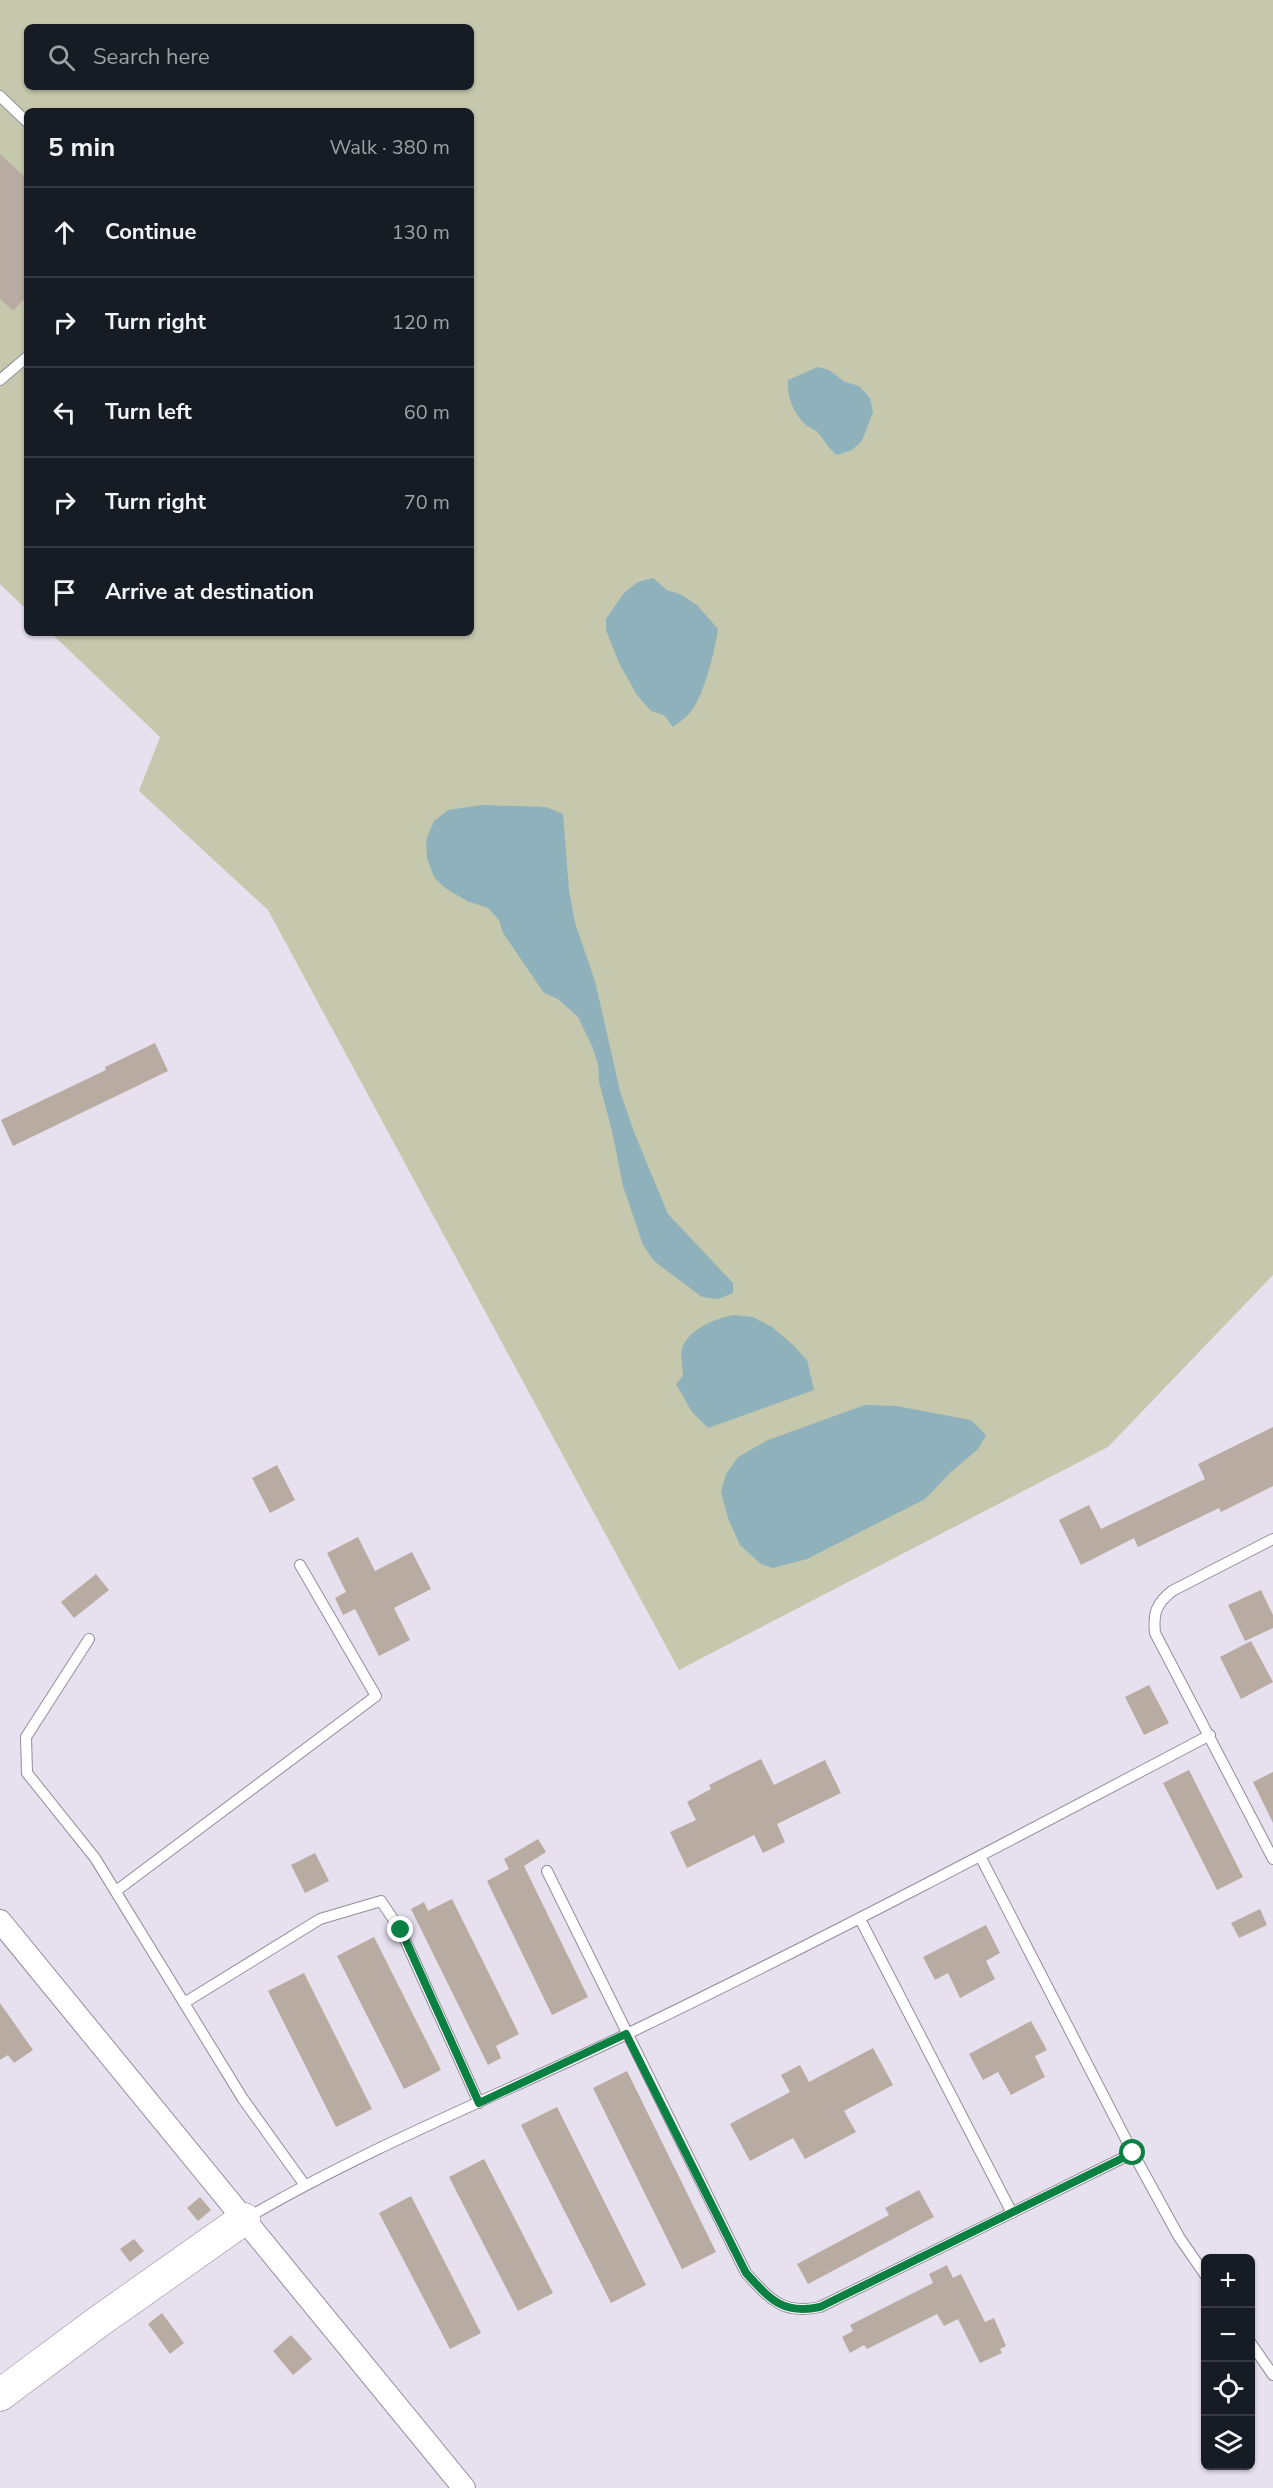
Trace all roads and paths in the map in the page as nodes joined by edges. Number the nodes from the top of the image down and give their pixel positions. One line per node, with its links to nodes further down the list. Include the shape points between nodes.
1 (0, 96): 2 (lane)
2 (24, 119)
3 (24, 360): 4 (lane)
4 (0, 380)
5 (1273, 1539): 8 (lane, via 1172,1591 1155,1609 1155,1633)
6 (300, 1565): 12 (lane, via 375,1696)
7 (89, 1639): 12 (lane, via 26,1737 27,1773 95,1858)
8 (1210, 1735): 9 (lane); 10 (lane)
9 (980, 1856): 13 (lane); 18 (lane)
10 (1273, 1859)
11 (547, 1871): 16 (lane)
12 (116, 1891): 15 (lane)
13 (860, 1919): 16 (lane); 20 (lane)
14 (0, 1922): 21 (street)
15 (184, 2003): 17 (lane, via 320,1919 381,1901 401,1930); 19 (lane, via 243,2099)
16 (626, 2034): 17 (lane); 20 (lane, via 746,2273 773,2301 802,2311 820,2307)
17 (479, 2103): 19 (lane)
18 (1133, 2153): 20 (lane); 22 (lane)
19 (304, 2184): 21 (lane)
20 (1012, 2213)
21 (244, 2219): 25 (street); 26 (street)
22 (1201, 2269)
23 (1255, 2348): 24 (lane)
24 (1273, 2375)
25 (0, 2395)
26 (464, 2488)

